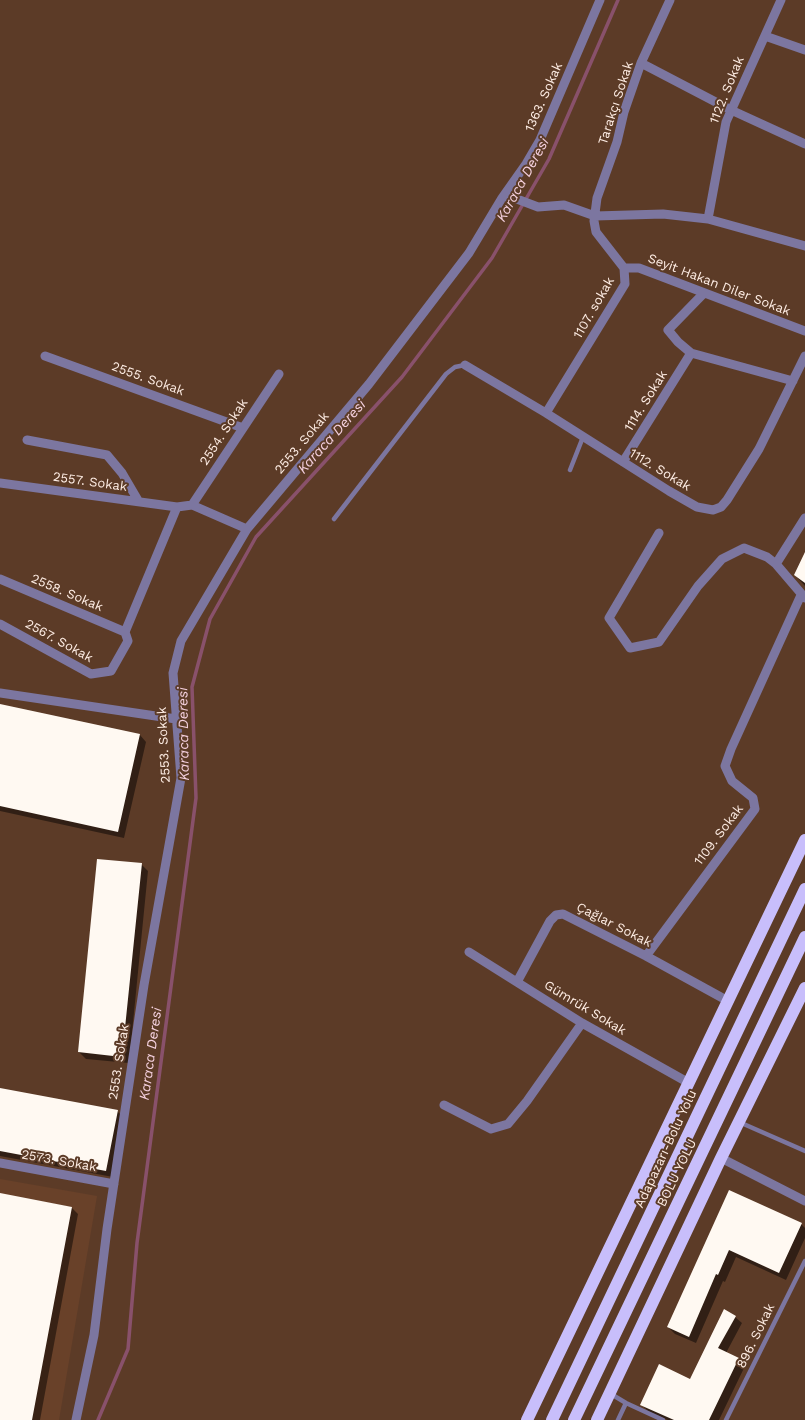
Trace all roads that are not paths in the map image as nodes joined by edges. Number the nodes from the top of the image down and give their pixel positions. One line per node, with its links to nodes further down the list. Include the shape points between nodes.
1 (600, 0): 9 (street, 1363. Sokak, via 540,140)
2 (670, 0): 6 (street, Tarakçı Sokak)
3 (781, 0): 4 (street, 1122. Sokak)
4 (765, 36): 5 (street); 7 (street, 1122. Sokak)
5 (805, 50)
6 (641, 63): 7 (street); 10 (street, Tarakçı Sokak, via 624,112 617,142 601,183)
7 (731, 110): 8 (street); 11 (street, 1122. Sokak, via 726,122)
8 (805, 144)
9 (505, 197): 10 (street, via 538,207 564,205); 34 (street, 2553. Sokak, via 469,253 374,378)
10 (595, 216): 11 (street, via 663,214); 13 (street, 1107. sokak, via 596,232)
11 (708, 219): 12 (street)
12 (805, 246)
13 (624, 268): 14 (street, Seyit Hakan Diler Sokak, via 639,268); 22 (street, 1107. sokak, via 625,284)
14 (704, 293): 15 (street, Seyit Hakan Diler Sokak); 16 (street, via 668,330)
15 (805, 331)
16 (691, 353): 21 (street); 26 (street, 1114. Sokak)
17 (45, 356): 23 (street, 2555. Sokak)
18 (805, 356): 21 (street, 1112. Sokak)
19 (465, 365): 22 (street, 1112. Sokak); 33 (lane, via 455,367 446,374)
20 (279, 374): 23 (street, 2554. Sokak)
21 (793, 381): 26 (street, 1112. Sokak, via 759,449 721,507 707,510 697,507)
22 (546, 413): 24 (street, 1112. Sokak)
23 (243, 428): 30 (street, 2554. Sokak)
24 (583, 437): 26 (street, 1112. Sokak); 27 (lane)
25 (27, 440): 29 (street, via 107,455 122,473)
26 (623, 462)
27 (570, 470)
28 (0, 482): 29 (street, 2557. Sokak)
29 (139, 502): 31 (street, 2557. Sokak)
30 (192, 505): 31 (street); 34 (street)
31 (177, 507): 40 (street)
32 (805, 518): 36 (street)
33 (334, 519)
34 (247, 529): 42 (street, 2553. Sokak, via 181,641 173,673)
35 (659, 533): 36 (street, via 609,618 630,648 659,642 698,586 722,559 744,548 767,557)
36 (776, 564): 38 (street)
37 (0, 579): 40 (street, 2558. Sokak)
38 (803, 597): 47 (street, 1109. Sokak, via 725,766 732,781 753,798 755,809)
39 (0, 624): 40 (street, 2567. Sokak, via 91,674 111,671 128,641)
40 (125, 632)
41 (0, 693): 42 (street)
42 (176, 719): 58 (street, 2553. Sokak, via 181,778 144,985)
43 (805, 840): 50 (highway)
44 (805, 889): 65 (highway, Adapazarı-Bolu Yolu)
45 (805, 937): 66 (highway, BOLU YOLU)
46 (469, 952): 48 (street, Gümrük Sokak)
47 (646, 956): 48 (street, Çağlar Sokak, via 566,914 560,914 550,921); 50 (street, Çağlar Sokak)
48 (517, 982): 51 (street, Gümrük Sokak)
49 (804, 994): 54 (highway)
50 (728, 1001): 52 (highway)
51 (582, 1023): 52 (street, Gümrük Sokak); 53 (street, via 508,1124 491,1129)
52 (689, 1083): 64 (highway)
53 (444, 1105)
54 (739, 1122): 55 (lane); 56 (highway)
55 (805, 1151)
56 (721, 1158): 59 (street); 61 (highway)
57 (0, 1163): 58 (street, 2573. Sokak)
58 (114, 1184): 63 (street, 2553. Sokak, via 94,1335)
59 (805, 1201)
60 (805, 1261): 70 (lane, 896. Sokak)
61 (610, 1393): 62 (lane); 67 (highway)
62 (626, 1403): 68 (lane); 69 (lane)
63 (76, 1420)
64 (527, 1420)
65 (552, 1420)
66 (574, 1420)
67 (596, 1420)
68 (618, 1420)
69 (663, 1420)
70 (726, 1420)

